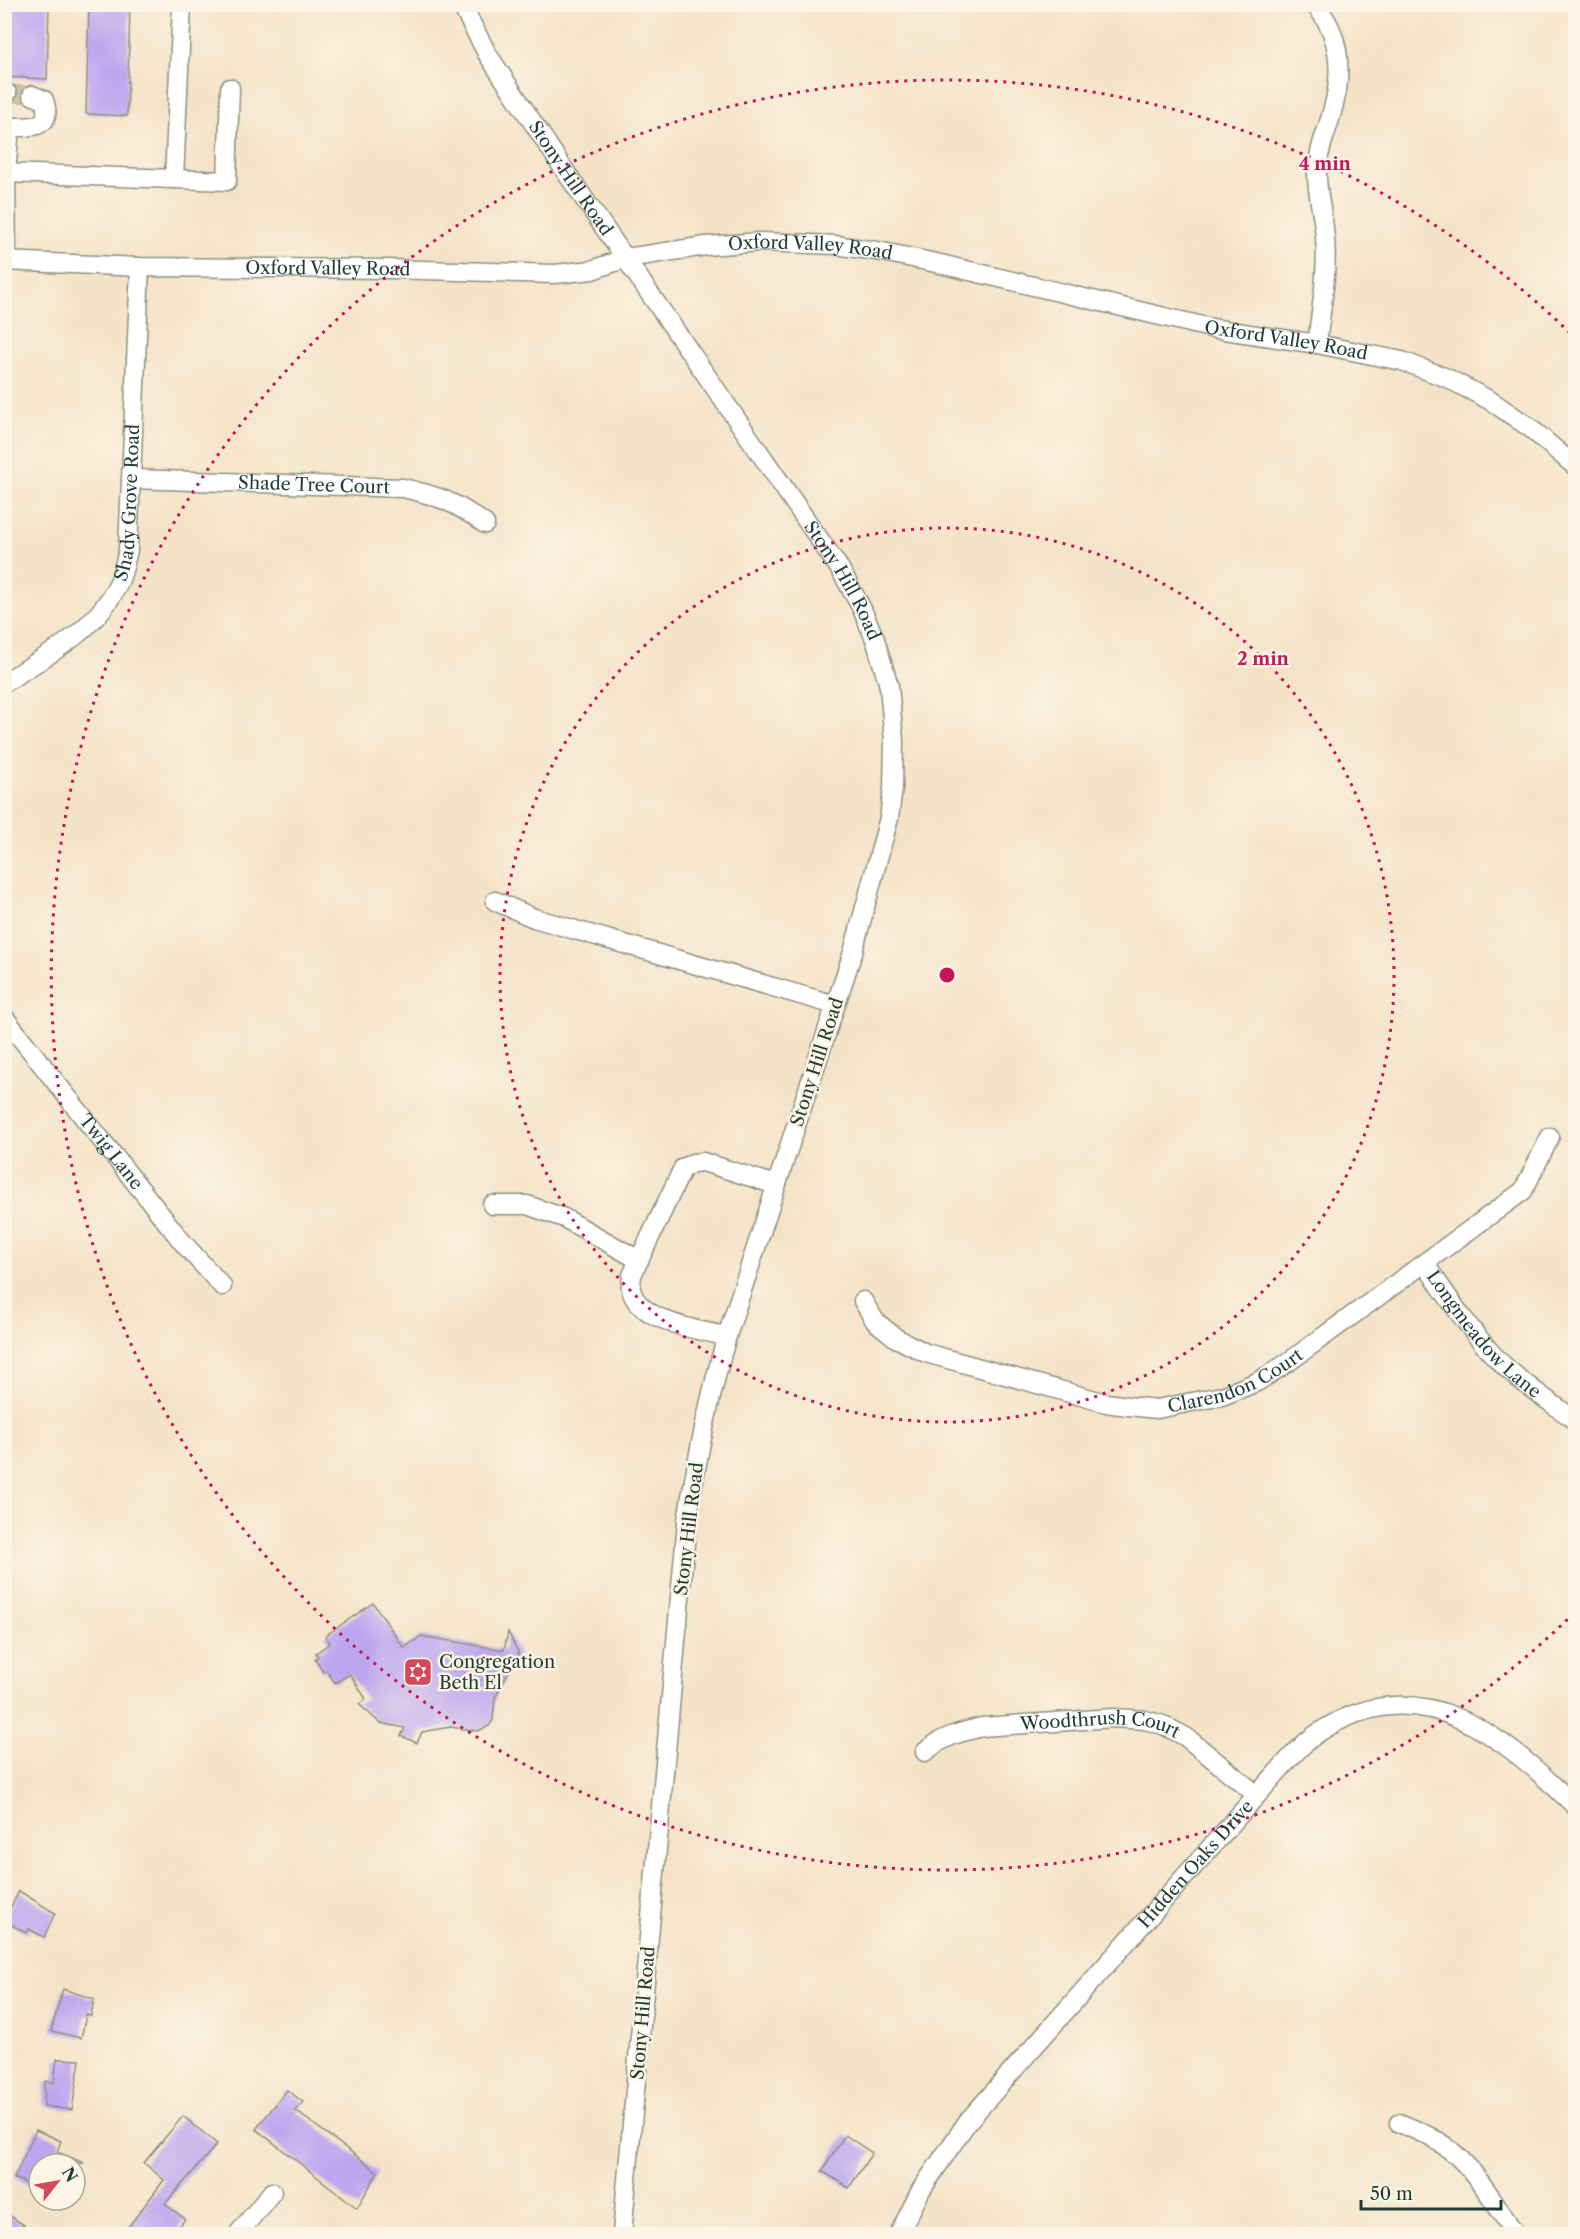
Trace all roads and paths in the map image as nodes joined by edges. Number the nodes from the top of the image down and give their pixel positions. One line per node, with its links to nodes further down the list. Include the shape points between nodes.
1 (182, 4): 8 (street)
2 (461, 4): 9 (street, Stony Hill Road, via 488,55)
3 (1314, 4): 12 (street, via 1332,30 1339,62 1335,102 1321,144 1317,172 1326,260)
4 (230, 88): 8 (street, via 227,181)
5 (32, 95): 6 (street, via 44,100 44,120 36,127)
6 (7, 126): 7 (street)
7 (5, 173): 8 (street); 10 (street)
8 (174, 179)
9 (626, 258): 11 (street, Oxford Valley Road, via 592,270 555,274); 12 (street, Oxford Valley Road, via 743,243 835,246 926,261 1211,328); 18 (street, Stony Hill Road, via 840,568 870,628 889,686 894,741 889,818)
10 (6, 261): 11 (street, Oxford Valley Road)
11 (140, 267): 14 (street, Shady Grove Road)
12 (1317, 344): 13 (street, Oxford Valley Road, via 1396,360 1447,378 1505,410)
13 (1575, 467)
14 (132, 479): 15 (street, Shade Tree Court, via 403,488 446,499); 16 (street, Shady Grove Road, via 128,550 118,585 104,608 85,628)
15 (485, 524)
16 (4, 683)
17 (495, 901): 18 (street, via 534,918)
18 (835, 1005): 21 (street, Stony Hill Road)
19 (4, 1017): 25 (street, Twig Lane, via 184,1244)
20 (1550, 1137): 24 (street, Clarendon Court, via 1523,1191)
21 (776, 1185): 23 (street, via 703,1162 683,1168); 27 (street, Stony Hill Road)
22 (492, 1204): 23 (street, via 527,1205 564,1218)
23 (639, 1260): 27 (street, via 632,1275 631,1291 644,1311 683,1328)
24 (1425, 1264): 26 (street, Clarendon Court, via 1257,1382 1222,1396 1157,1409 1106,1403 926,1353 896,1338 875,1321); 28 (street, Longmeadow Lane, via 1474,1334 1500,1362)
25 (222, 1286)
26 (863, 1301)
27 (727, 1336): 35 (street, Stony Hill Road, via 710,1394 687,1521)
28 (1575, 1420)
29 (925, 1752): 30 (street, Woodthrush Court, via 936,1742 982,1727 1137,1718 1186,1737)
30 (1257, 1795): 31 (street, Hidden Oaks Drive, via 1320,1731 1360,1713 1409,1706 1446,1712 1472,1723 1552,1784); 36 (street, Hidden Oaks Drive, via 968,2121 921,2190)
31 (1575, 1807)
32 (1399, 2123): 37 (street, via 1436,2140 1456,2155)
33 (272, 2192): 34 (street)
34 (238, 2235)
35 (622, 2235)
36 (899, 2235)
37 (1515, 2235)

